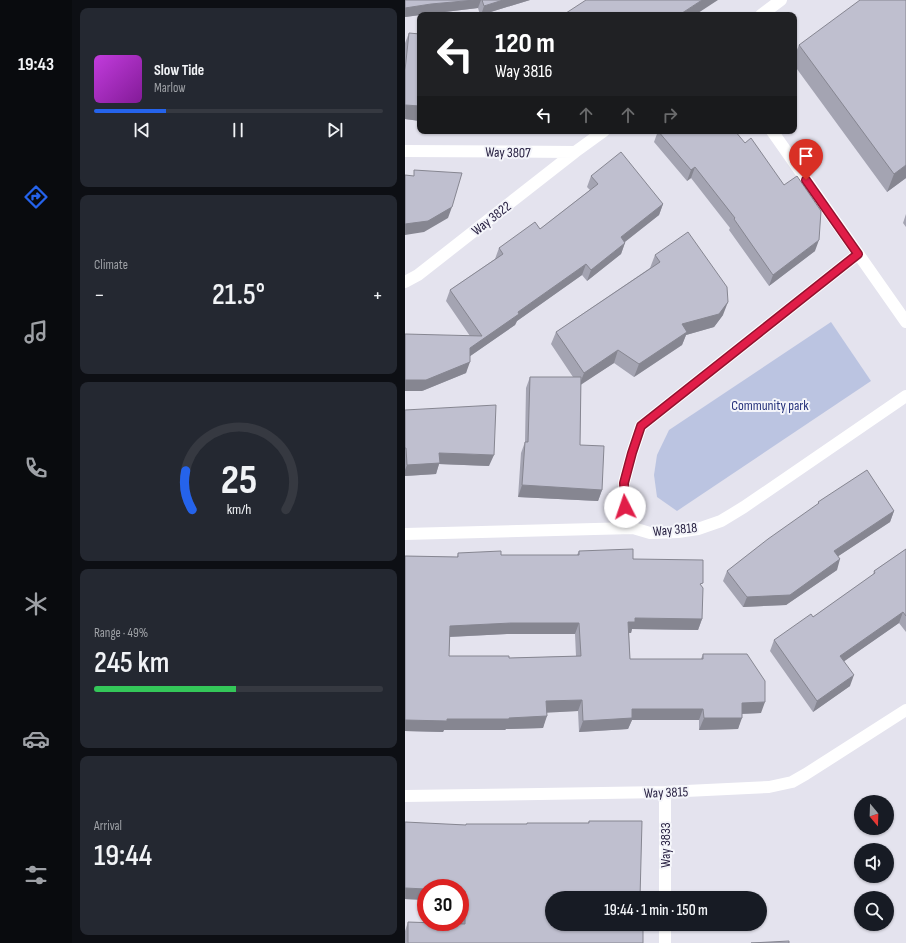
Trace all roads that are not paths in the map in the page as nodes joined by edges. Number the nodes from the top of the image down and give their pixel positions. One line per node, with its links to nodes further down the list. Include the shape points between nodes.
1 (781, 0): 2 (street)
2 (765, 12)
3 (600, 134): 6 (street)
4 (773, 134): 7 (street)
5 (405, 151): 6 (street, Way 3807)
6 (575, 152): 8 (street, Way 3822, via 418,276)
7 (858, 254): 9 (street); 11 (street, via 641,426 624,483 625,507)
8 (405, 282)
9 (906, 322)
10 (906, 396): 11 (street, Way 3818, via 721,521 698,529 678,532 650,534)
11 (633, 528): 12 (street, Way 3818)
12 (405, 534)
13 (906, 710): 14 (street, Way 3815, via 791,782 769,787)
14 (665, 792): 15 (street, Way 3815); 16 (street, Way 3833)
15 (405, 796)
16 (665, 891)
17 (665, 931): 18 (street)
18 (665, 943)

